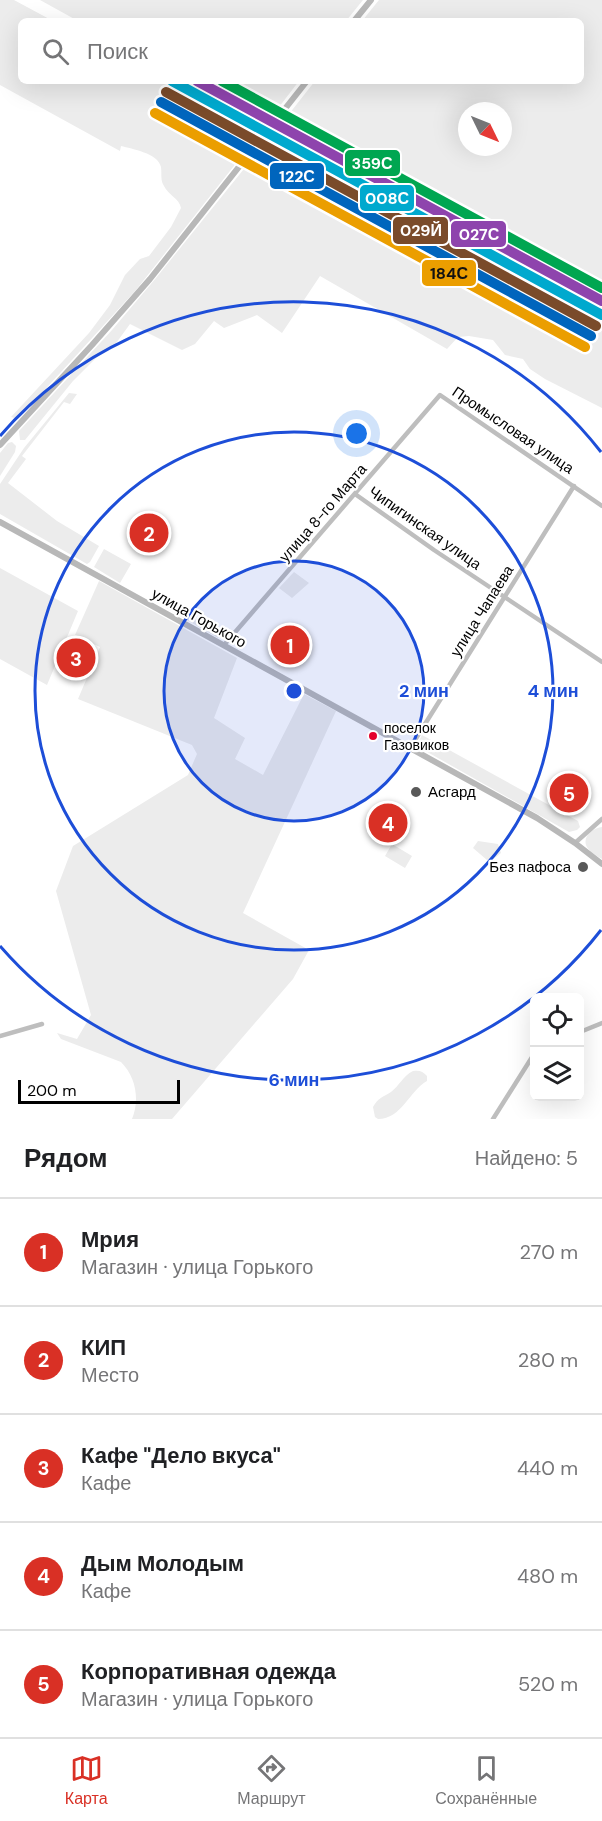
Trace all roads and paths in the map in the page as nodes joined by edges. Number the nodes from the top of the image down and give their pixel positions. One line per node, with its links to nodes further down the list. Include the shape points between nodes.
1 (371, 0): 2 (main road)
2 (356, 18)
3 (305, 84): 5 (main road, via 124,309)
4 (440, 395): 6 (street, Промысловая улица); 7 (street, улица 8-го Марта)
5 (0, 445)
6 (574, 486): 8 (street, Промысловая улица); 10 (street, улица Чапаева)
7 (355, 494): 10 (street, Чипигинская улица); 11 (street, улица 8-го Марта)
8 (602, 506)
9 (0, 522): 11 (main road, улица Горького)
10 (505, 597): 12 (street, Чипигинская улица); 13 (street, улица Чапаева)
11 (224, 645): 13 (main road, улица Горького)
12 (602, 662)
13 (410, 748): 15 (main road, улица Горького)
14 (602, 819): 15 (street)
15 (575, 843): 16 (main road, улица Горького)
16 (602, 864)
17 (602, 1023): 19 (street)
18 (42, 1024): 20 (street)
19 (584, 1030)
20 (0, 1036)
21 (530, 1060): 22 (street)
22 (493, 1119)

